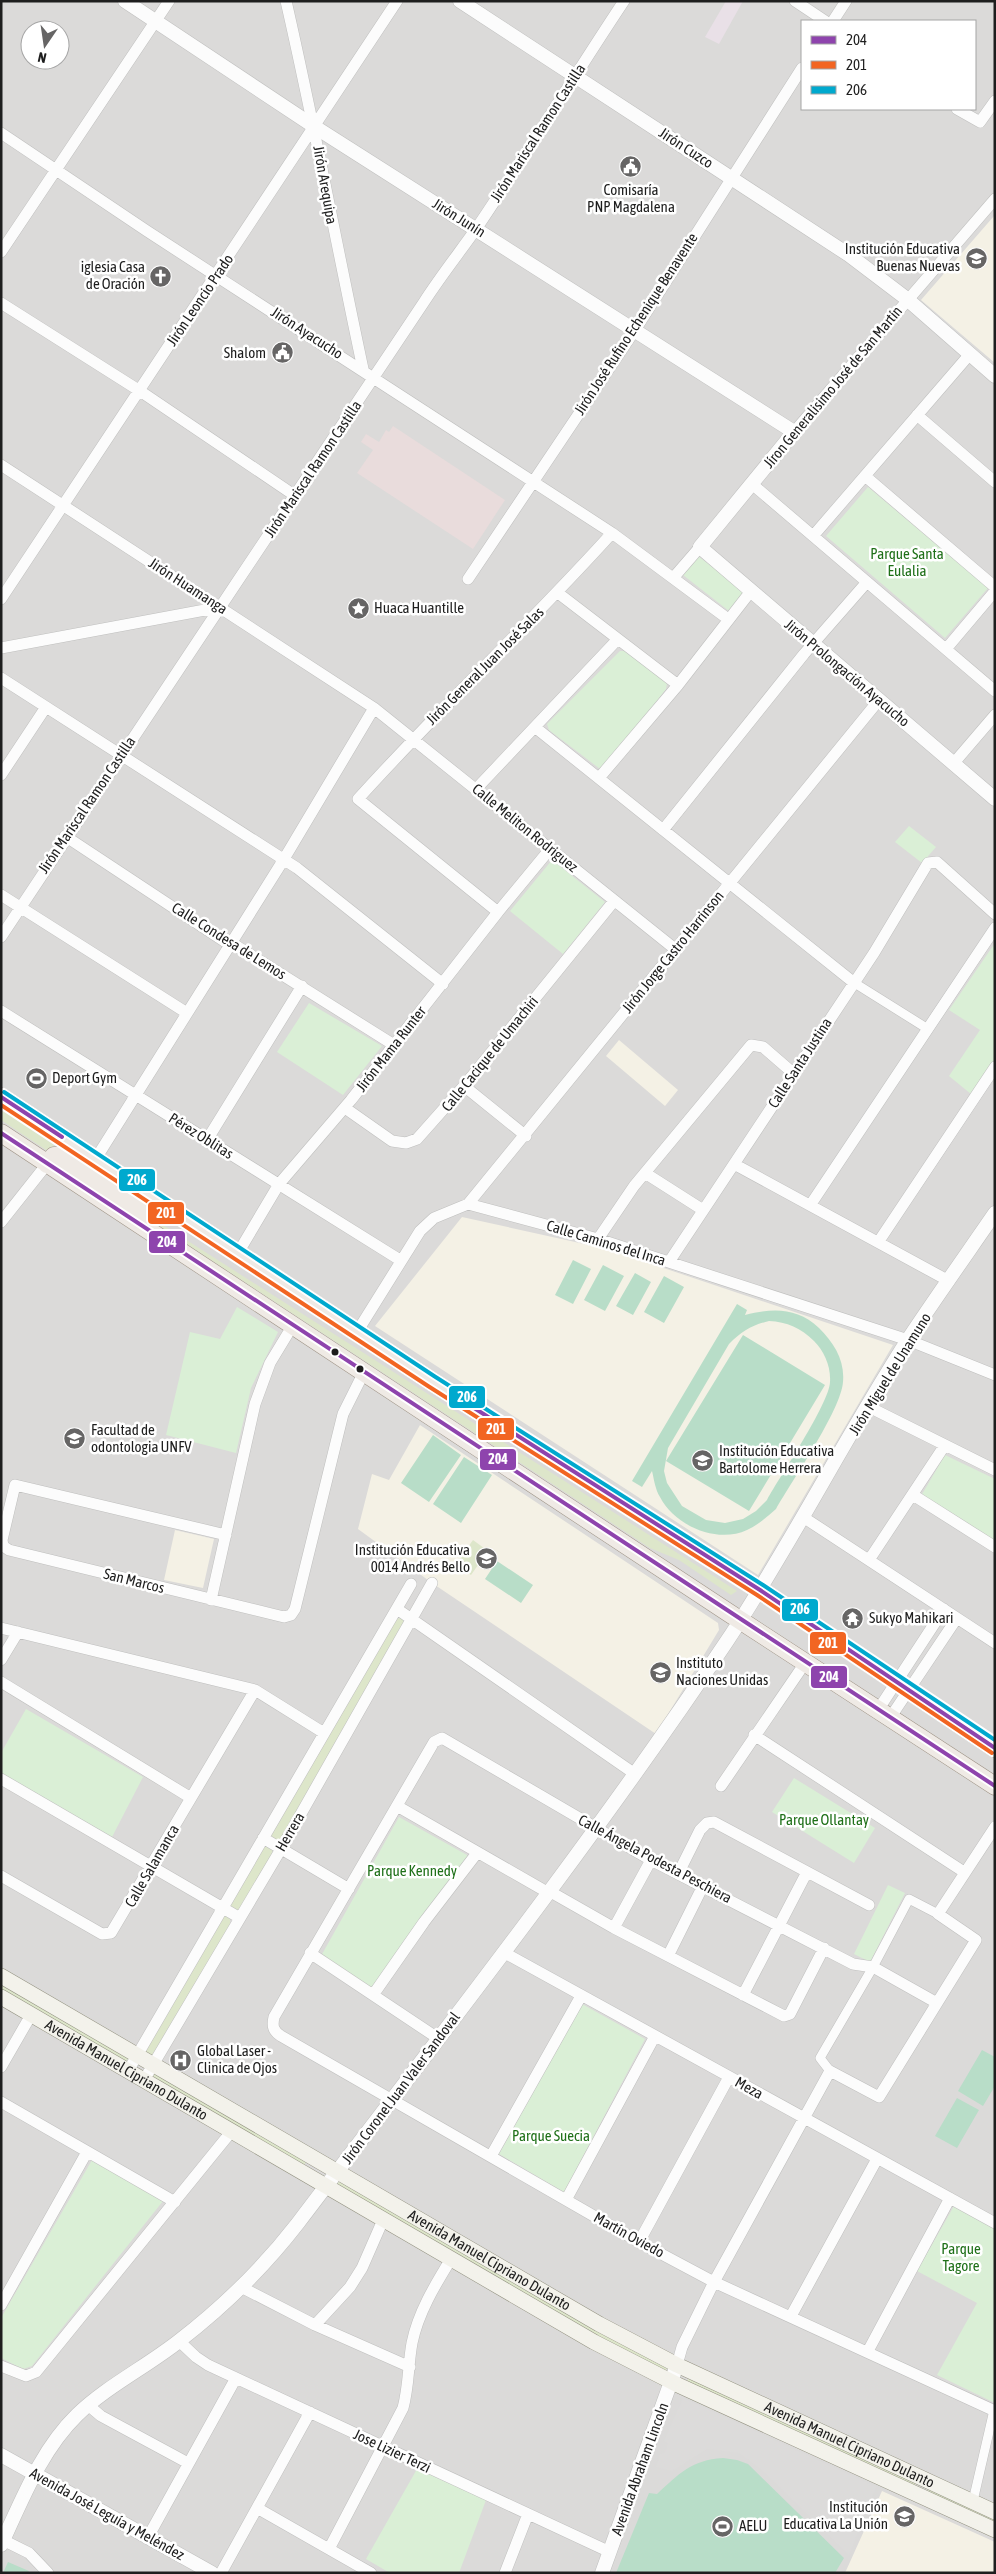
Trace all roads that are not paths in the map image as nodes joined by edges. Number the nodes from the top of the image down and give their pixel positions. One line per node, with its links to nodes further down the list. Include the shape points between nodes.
1 (125, 1): 11 (street, Jirón Junín)
2 (169, 1): 11 (street)
3 (286, 1): 16 (street, Jirón Arequipa)
4 (397, 1): 16 (street, Jirón Leoncio Prado)
5 (460, 1): 13 (street, Jirón Cuzco)
6 (624, 1): 13 (street, Jirón Mariscal Ramon Castilla)
7 (796, 1): 9 (street)
8 (846, 1): 10 (street)
9 (824, 20)
10 (834, 20)
11 (156, 21): 16 (street, Jirón Junín); 18 (street)
12 (801, 70): 19 (street, Jirón José Rufino Echenique Benavente)
13 (574, 76): 19 (street, Jirón Cuzco); 21 (street, Jirón Mariscal Ramon Castilla)
14 (995, 100): 15 (street, via 980,122)
15 (959, 110)
16 (315, 127): 21 (street, Jirón Junín); 23 (street, Jirón Leoncio Prado); 28 (street, Jirón Arequipa, via 321,171)
17 (1, 133): 18 (street, Jirón Ayacucho)
18 (56, 168): 22 (street); 23 (street, Jirón Ayacucho)
19 (731, 176): 24 (street, Jirón Cuzco); 26 (street, Jirón José Rufino Echenique Benavente)
20 (995, 199): 24 (street, Jíron Generalisimo José de San Martín)
21 (476, 229): 26 (street, Jirón Junín); 30 (street, Jirón Mariscal Ramon Castilla)
22 (1, 252)
23 (217, 275): 28 (street, Jirón Ayacucho); 31 (street, Jirón Leoncio Prado)
24 (908, 299): 27 (street, Jirón Cuzco); 33 (street, Jíron Generalisimo José de San Martín)
25 (1, 303): 31 (street)
26 (635, 330): 33 (street, Jirón Junín); 36 (street, Jirón José Rufino Echenique Benavente)
27 (970, 354): 29 (street, Jirón Cuzco); 32 (street)
28 (363, 369): 30 (street, Jirón Ayacucho)
29 (995, 376)
30 (375, 378): 36 (street, Jirón Ayacucho); 39 (street, Jirón Mariscal Ramon Castilla)
31 (140, 391): 39 (street); 40 (street, Jirón Leoncio Prado)
32 (917, 415): 35 (street); 37 (street)
33 (794, 432): 38 (street, Jíron Generalisimo José de San Martín)
34 (1, 465): 40 (street, Jirón Huamanga)
35 (866, 476): 42 (street); 47 (street)
36 (533, 481): 41 (street, Jirón Ayacucho); 45 (street, Jirón José Rufino Echenique Benavente)
37 (995, 482)
38 (752, 484): 42 (street); 43 (street, Jíron Generalisimo José de San Martín)
39 (294, 495): 52 (street, Jirón Mariscal Ramon Castilla)
40 (64, 505): 51 (street, Jirón Leoncio Prado); 52 (street, Jirón Huamanga)
41 (612, 533): 44 (street, Jirón Ayacucho); 50 (street, Jirón General Juan José Salas)
42 (813, 536): 46 (street)
43 (700, 547): 44 (street, Jíron Generalisimo José de San Martín); 48 (street, Jirón Prolongación Ayacucho)
44 (674, 577): 53 (street, Jirón Ayacucho)
45 (468, 578)
46 (867, 582): 55 (street); 57 (street)
47 (995, 587)
48 (751, 591): 53 (street); 55 (street, Jirón Prolongación Ayacucho)
49 (995, 591): 57 (street)
50 (558, 593): 54 (street); 66 (street, Jirón General Juan José Salas)
51 (1, 599)
52 (221, 607): 56 (street); 63 (street, Jirón Huamanga); 67 (street, Jirón Mariscal Ramon Castilla)
53 (728, 619): 59 (street)
54 (617, 640): 59 (street); 65 (street)
55 (813, 644): 61 (street, Jirón Prolongación Ayacucho); 73 (street)
56 (1, 648)
57 (946, 649): 60 (street)
58 (1, 678): 62 (street)
59 (678, 684): 70 (street)
60 (995, 691)
61 (879, 700): 68 (street, Jirón Prolongación Ayacucho); 77 (street, Jirón Jorge Castro Harrinson)
62 (46, 707): 67 (street); 69 (street)
63 (374, 708): 66 (street, Calle Meliton Rodriguez); 76 (street)
64 (995, 715): 68 (street)
65 (536, 728): 70 (street); 71 (street)
66 (413, 738): 71 (street, Calle Meliton Rodriguez); 81 (street, Jirón General Juan José Salas, via 358,799)
67 (120, 754): 74 (street, Jirón Mariscal Ramon Castilla); 76 (street)
68 (953, 764): 72 (street, Jirón Prolongación Ayacucho)
69 (1, 775)
70 (599, 778): 73 (street)
71 (477, 788): 75 (street, Calle Meliton Rodriguez)
72 (995, 799)
73 (663, 830): 77 (street)
74 (66, 836): 80 (street, Jirón Mariscal Ramon Castilla); 85 (street, Calle Condesa de Lemos)
75 (550, 849): 79 (street, Calle Meliton Rodriguez); 81 (street, Jirón Mama Runter)
76 (284, 859): 85 (street); 88 (street, via 330,892)
77 (729, 882): 86 (street, Jirón Jorge Castro Harrinson); 87 (street)
78 (1, 895): 80 (street)
79 (614, 901): 86 (street, Calle Meliton Rodriguez); 96 (street, Calle Cacique de Umachiri)
80 (20, 908): 84 (street, Jirón Mariscal Ramon Castilla); 91 (street)
81 (498, 912): 88 (street, Jirón Mama Runter)
82 (995, 914): 87 (street, Calle Santa Justina, via 937,862 928,863)
83 (995, 928): 92 (street)
84 (1, 937)
85 (230, 945): 89 (street, Calle Condesa de Lemos); 91 (street)
86 (675, 949): 101 (street, Jirón Jorge Castro Harrinson)
87 (853, 982): 92 (street); 95 (street, Calle Santa Justina)
88 (442, 984): 93 (street, Jirón Mama Runter)
89 (302, 986): 93 (street, Calle Condesa de Lemos); 102 (street)
90 (1, 1011): 97 (street, Pérez Oblitas)
91 (187, 1013): 97 (street)
92 (928, 1029): 109 (street)
93 (394, 1044): 99 (street, Jirón Mama Runter)
94 (995, 1067): 115 (street)
95 (793, 1073): 105 (street, Calle Santa Justina); 106 (street, via 763,1047 751,1045)
96 (464, 1086): 99 (street, Calle Cacique de Umachiri, via 429,1128 417,1139 406,1143 379,1135); 101 (street)
97 (135, 1096): 102 (street, Pérez Oblitas); 103 (street)
98 (1, 1097): 103 (main road)
99 (345, 1108): 107 (street, Jirón Mama Runter)
100 (1, 1133): 104 (main road)
101 (526, 1136): 108 (street, Jirón Jorge Castro Harrinson)
102 (207, 1140): 107 (street, Pérez Oblitas)
103 (95, 1160): 112 (main road)
104 (47, 1164): 112 (main road, via 54,1156 64,1156 146,1209); 113 (street); 120 (main road)
105 (734, 1164): 109 (street); 110 (street, Calle Santa Justina)
106 (645, 1172): 110 (street); 114 (street)
107 (279, 1184): 116 (street, Jirón Mama Runter); 117 (street, Pérez Oblitas)
108 (468, 1204): 114 (street, Calle Caminos del Inca); 117 (street, via 434,1218 420,1230)
109 (811, 1204): 115 (street)
110 (703, 1210): 118 (street, Calle Santa Justina)
111 (995, 1213): 119 (street, Jirón Miguel de Unamuno)
112 (186, 1219): 116 (main road)
113 (1, 1222)
114 (598, 1239): 118 (street, Calle Caminos del Inca)
115 (880, 1241): 119 (street)
116 (238, 1253): 121 (main road)
117 (400, 1260): 121 (street)
118 (669, 1262): 122 (street, Calle Caminos del Inca)
119 (949, 1281): 122 (street, Jirón Miguel de Unamuno)
120 (293, 1325): 123 (main road); 130 (street, via 263,1378)
121 (356, 1332): 135 (main road)
122 (908, 1340): 124 (street, Calle Caminos del Inca); 125 (street, Jirón Miguel de Unamuno)
123 (364, 1372): 136 (street, San Marcos, via 343,1414 291,1615 284,1617); 141 (main road)
124 (994, 1374)
125 (869, 1407): 126 (street); 129 (street, Jirón Miguel de Unamuno)
126 (945, 1445): 127 (street); 128 (street)
127 (995, 1470)
128 (912, 1495): 131 (street); 132 (street)
129 (803, 1517): 132 (street); 135 (street, Jirón Miguel de Unamuno)
130 (226, 1535): 136 (street); 136 (street, San Marcos, via 14,1485 2,1540 3,1546 9,1550)
131 (995, 1547)
132 (869, 1560): 138 (street)
133 (432, 1582): 140 (street, Herrera)
134 (411, 1584): 137 (street, Herrera)
135 (760, 1590): 141 (street, Jirón Coronel Juan Valer Sandoval); 148 (main road)
136 (211, 1600)
137 (397, 1609): 140 (street); 151 (street, Herrera)
138 (944, 1609): 139 (street); 148 (street)
139 (957, 1618): 144 (street); 148 (street)
140 (412, 1620): 154 (street); 163 (street, Herrera)
141 (740, 1620): 146 (main road); 154 (street, Jirón Coronel Juan Valer Sandoval)
142 (1, 1628): 143 (street)
143 (18, 1632): 145 (street); 149 (street)
144 (995, 1644)
145 (1, 1660)
146 (805, 1663): 150 (main road); 152 (street)
147 (1, 1682): 158 (street)
148 (902, 1686): 150 (street); 153 (main road)
149 (255, 1690): 151 (street); 158 (street, Calle Salamanca)
150 (884, 1714): 157 (main road)
151 (324, 1733): 162 (street, Herrera)
152 (754, 1735): 156 (street); 168 (street)
153 (995, 1748)
154 (635, 1774): 161 (street, Jirón Coronel Juan Valer Sandoval)
155 (1, 1780): 166 (street)
156 (721, 1786)
157 (995, 1786)
158 (191, 1798): 166 (street, Calle Salamanca)
159 (397, 1806): 161 (street, Calle Ángela Podesta Peschiera, via 434,1742 442,1738); 164 (street); 172 (street)
160 (995, 1827): 168 (street)
161 (595, 1829): 165 (street, Calle Ángela Podesta Peschiera); 173 (street, Jirón Coronel Juan Valer Sandoval)
162 (263, 1838): 163 (street); 175 (street, Herrera)
163 (281, 1849): 172 (street); 177 (street, Herrera)
164 (477, 1853): 173 (street); 186 (street)
165 (651, 1860): 169 (street, Calle Ángela Podesta Peschiera); 179 (street)
166 (152, 1867): 170 (street, Calle Salamanca, via 116,1928 106,1935); 175 (street)
167 (807, 1872): 169 (street, via 714,1822 707,1823 700,1830); 174 (street); 178 (street)
168 (964, 1872): 176 (street)
169 (678, 1874): 171 (street, Calle Ángela Podesta Peschiera)
170 (1, 1876)
171 (704, 1886): 178 (street, Calle Ángela Podesta Peschiera); 183 (street)
172 (348, 1889): 182 (street)
173 (548, 1891): 179 (street); 181 (street, Jirón Coronel Juan Valer Sandoval)
174 (869, 1905)
175 (223, 1908): 177 (street); 194 (street, Herrera)
176 (938, 1914): 184 (street, via 909,1899); 190 (street, via 976,1940)
177 (240, 1918): 195 (street, Herrera)
178 (780, 1926): 180 (street, Calle Ángela Podesta Peschiera); 187 (street)
179 (614, 1928): 183 (street)
180 (824, 1948): 184 (street, Calle Ángela Podesta Peschiera, via 853,1964); 187 (street, via 790,2014 784,2016)
181 (503, 1952): 188 (street, Meza); 193 (street, Jirón Coronel Juan Valer Sandoval)
182 (310, 1953): 186 (street); 201 (street, Martín Oviedo, via 274,2017 276,2033)
183 (668, 1956): 187 (street)
184 (873, 1968): 190 (street, Calle Ángela Podesta Peschiera); 197 (street, via 820,2058)
185 (1, 1976): 194 (main road, Avenida Manuel Cipriano Dulanto)
186 (373, 1995): 193 (street)
187 (743, 1995)
188 (581, 1996): 192 (street, Meza); 206 (street)
189 (1, 1997): 191 (main road, Avenida Manuel Cipriano Dulanto)
190 (937, 2003): 197 (street, via 878,2097)
191 (31, 2015): 196 (street); 198 (main road, Avenida Manuel Cipriano Dulanto)
192 (655, 2036): 199 (street, Meza); 211 (street)
193 (439, 2039): 201 (street, Jirón Coronel Juan Valer Sandoval)
194 (137, 2056): 195 (main road, Avenida Manuel Cipriano Dulanto); 198 (street, Herrera)
195 (152, 2065): 200 (street, Herrera); 208 (main road, Avenida Manuel Cipriano Dulanto)
196 (1, 2066)
197 (830, 2070): 203 (street)
198 (128, 2071): 200 (main road, Avenida Manuel Cipriano Dulanto)
199 (729, 2078): 203 (street, Meza); 215 (street)
200 (144, 2080): 204 (main road, Avenida Manuel Cipriano Dulanto)
201 (393, 2099): 206 (street, Martín Oviedo); 208 (street, Jirón Coronel Juan Valer Sandoval)
202 (1, 2102): 205 (street)
203 (803, 2118): 207 (street, Meza); 217 (street)
204 (231, 2132): 209 (main road, Avenida Manuel Cipriano Dulanto); 212 (street)
205 (87, 2152): 212 (street); 219 (street)
206 (491, 2156): 211 (street, Martín Oviedo)
207 (877, 2159): 210 (street, Meza); 220 (street)
208 (337, 2172): 209 (street, Jirón Coronel Juan Valer Sandoval); 225 (main road, Avenida Manuel Cipriano Dulanto)
209 (325, 2186): 213 (main road, Avenida Manuel Cipriano Dulanto); 218 (street, Jirón Coronel Juan Valer Sandoval)
210 (950, 2198): 214 (street, Meza); 223 (street)
211 (566, 2200): 215 (street, Martín Oviedo)
212 (175, 2202): 224 (street, via 36,2372 26,2376)
213 (383, 2220): 216 (main road, Avenida Manuel Cipriano Dulanto); 221 (street, via 350,2287)
214 (995, 2223)
215 (638, 2242): 217 (street, Martín Oviedo)
216 (451, 2259): 226 (street, via 418,2322); 228 (main road, Avenida Manuel Cipriano Dulanto, via 594,2342)
217 (714, 2282): 220 (street, Martín Oviedo); 225 (street, via 682,2346)
218 (241, 2288): 221 (street); 222 (street, Jirón Coronel Juan Valer Sandoval)
219 (1, 2305)
220 (791, 2316): 223 (street, Martín Oviedo)
221 (315, 2325): 226 (street)
222 (179, 2341): 227 (street, Jose Lizier Terzi, via 196,2357); 229 (street, Jirón Coronel Juan Valer Sandoval)
223 (868, 2351): 230 (street, Martín Oviedo)
224 (1, 2366)
225 (677, 2366): 228 (street, Avenida Abraham Lincoln); 236 (main road, Avenida Manuel Cipriano Dulanto)
226 (410, 2367): 232 (street, via 402,2408)
227 (236, 2378): 231 (street, Jose Lizier Terzi); 234 (street)
228 (672, 2382): 237 (main road, Avenida Manuel Cipriano Dulanto); 246 (street, Avenida Abraham Lincoln)
229 (88, 2405): 234 (street, via 101,2416); 235 (street, Jirón Coronel Juan Valer Sandoval, via 50,2447)
230 (995, 2410): 238 (street)
231 (310, 2412): 232 (street, Jose Lizier Terzi); 239 (street)
232 (383, 2447): 241 (street, Jose Lizier Terzi); 245 (street)
233 (1, 2456): 235 (street, Avenida José Leguía y Meléndez)
234 (188, 2463): 243 (street)
235 (35, 2474): 243 (street, Avenida José Leguía y Meléndez); 244 (street, Jirón Coronel Juan Valer Sandoval)
236 (926, 2480): 237 (main road); 238 (main road, Avenida Manuel Cipriano Dulanto)
237 (919, 2495): 242 (main road, Avenida Manuel Cipriano Dulanto)
238 (973, 2501): 240 (main road, Avenida Manuel Cipriano Dulanto)
239 (257, 2508): 245 (street); 249 (street)
240 (995, 2512)
241 (528, 2514): 246 (street, Jose Lizier Terzi); 251 (street)
242 (995, 2530)
243 (148, 2536): 248 (street, Avenida José Leguía y Meléndez)
244 (2, 2541): 247 (street, via 29,2553)
245 (329, 2549): 250 (street)
246 (610, 2552): 252 (street, Avenida Abraham Lincoln)
247 (48, 2573)
248 (212, 2573)
249 (221, 2573)
250 (371, 2573)
251 (505, 2573)
252 (602, 2573)

